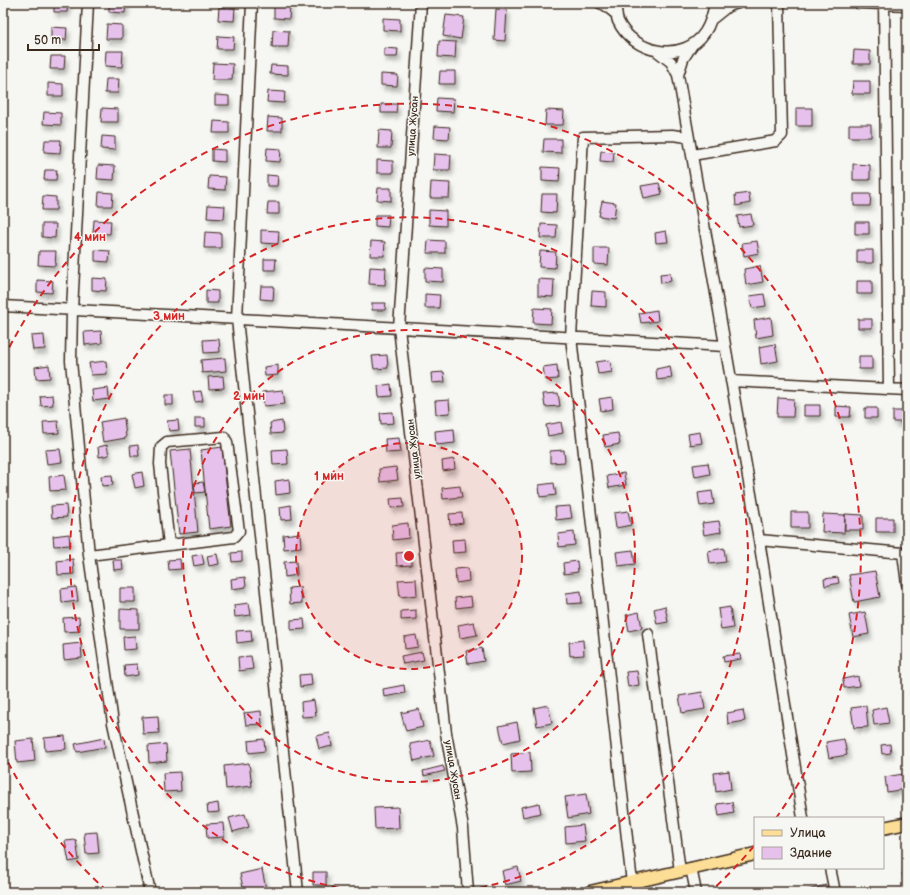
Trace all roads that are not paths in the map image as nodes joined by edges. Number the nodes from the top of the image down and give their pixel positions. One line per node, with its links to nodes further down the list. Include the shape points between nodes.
1 (88, 3): 20 (street)
2 (252, 3): 21 (street)
3 (421, 3): 22 (street, улица Жусан)
4 (600, 3): 12 (street, via 605,4)
5 (616, 3): 12 (street)
6 (715, 3): 13 (street)
7 (738, 3): 13 (street, via 728,6)
8 (779, 3): 18 (street, via 782,135 776,140)
9 (859, 3): 10 (street)
10 (884, 3): 11 (street); 26 (street)
11 (907, 5)
12 (616, 14): 15 (street, via 618,22 629,36 643,46)
13 (712, 18): 14 (street, via 705,33)
14 (692, 44): 15 (street, via 676,51); 16 (street)
15 (657, 51): 16 (street, via 671,62)
16 (678, 75): 17 (street)
17 (688, 137): 18 (street); 23 (street, via 583,137)
18 (692, 155): 24 (street)
19 (3, 306): 20 (street)
20 (72, 310): 21 (street); 31 (street, via 71,361)
21 (237, 318): 22 (street); 42 (street)
22 (400, 328): 23 (street); 43 (street, улица Жусан, via 446,733 463,828)
23 (570, 337): 24 (street); 40 (street)
24 (725, 346): 25 (street)
25 (731, 381): 26 (street); 28 (street)
26 (889, 389): 27 (street)
27 (907, 390)
28 (759, 540): 30 (street); 34 (street)
29 (169, 545): 29 (street, via 234,537 239,531 227,442 224,437 167,442 161,447 160,464); 31 (street)
30 (905, 552): 32 (street)
31 (89, 555): 41 (street, via 113,723)
32 (907, 584)
33 (648, 634): 39 (street)
34 (803, 817)
35 (907, 823): 36 (main road)
36 (884, 828)
37 (754, 854): 39 (main road)
38 (830, 869): 46 (street)
39 (686, 870): 40 (main road); 45 (street)
40 (632, 883): 44 (main road)
41 (150, 892)
42 (298, 892)
43 (468, 892)
44 (590, 892)
45 (696, 892)
46 (835, 892)

